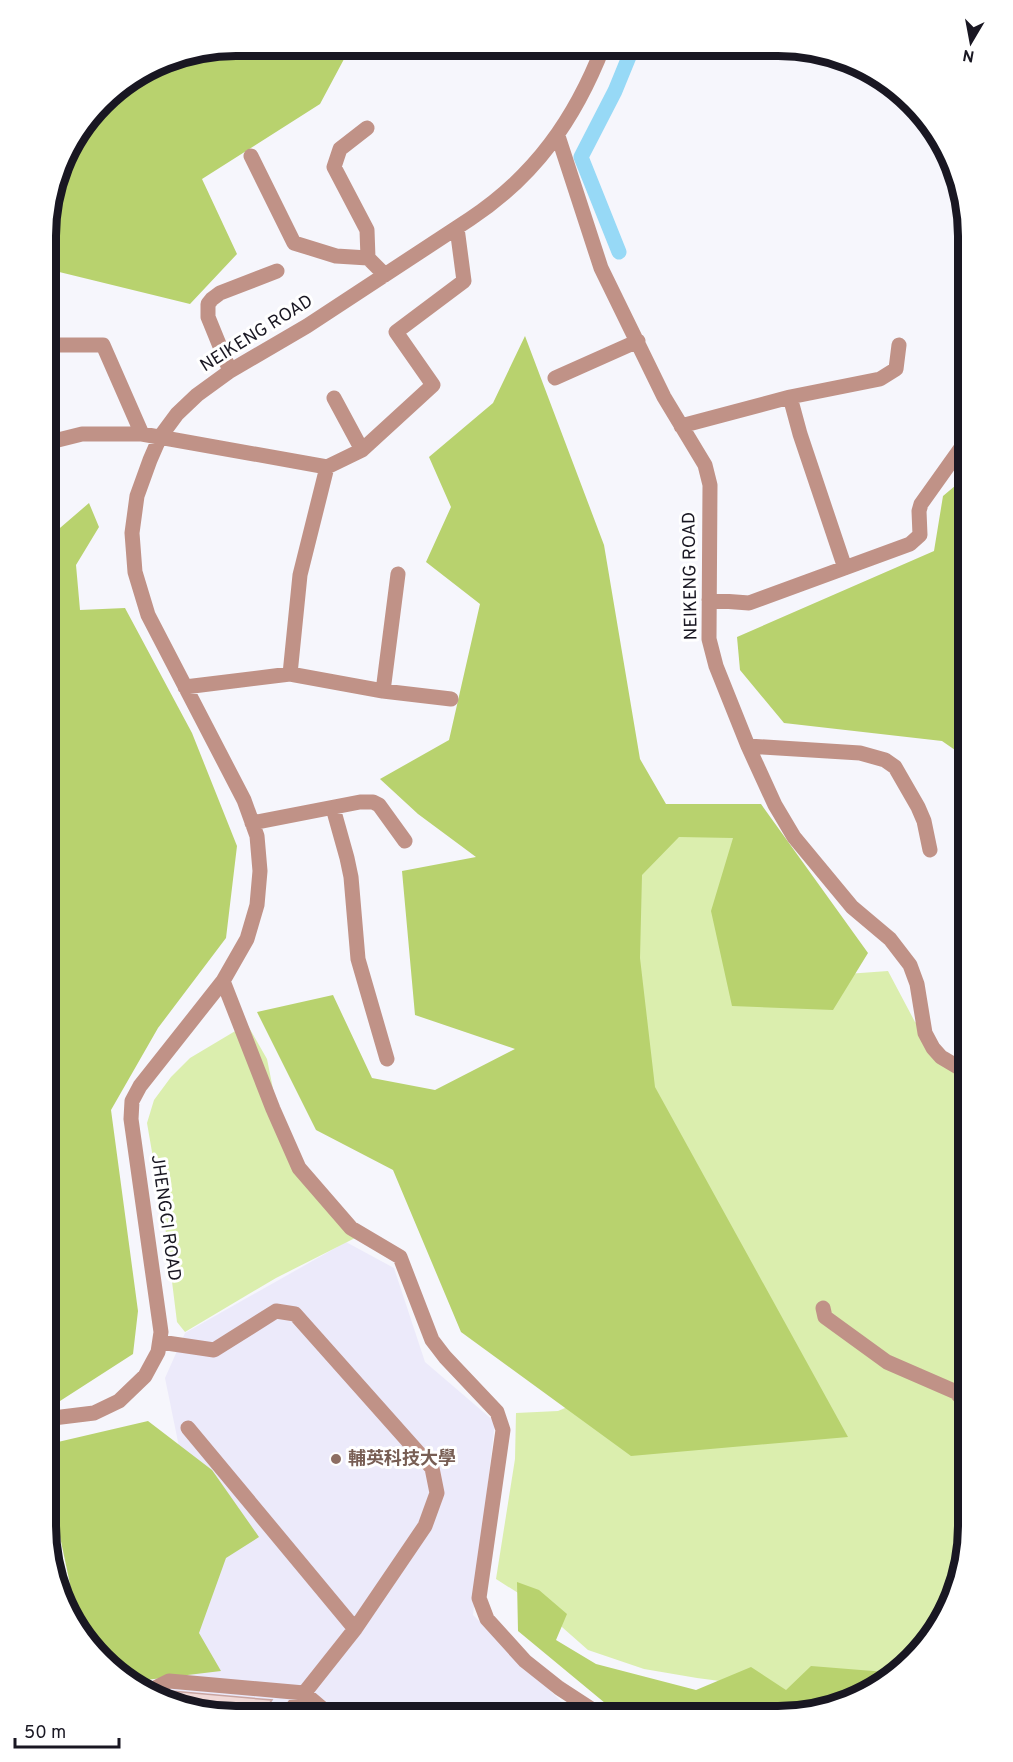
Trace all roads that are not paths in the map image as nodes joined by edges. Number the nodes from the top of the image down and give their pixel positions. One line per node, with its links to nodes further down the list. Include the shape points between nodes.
1 (599, 56): 3 (street, NEIKENG ROAD)
2 (367, 128): 6 (street, via 340,149 334,167 367,230)
3 (558, 136): 5 (street, NEIKENG ROAD, via 494,204); 9 (street, NEIKENG ROAD, via 601,268)
4 (251, 156): 6 (street, via 294,243 336,256)
5 (457, 228): 8 (street, NEIKENG ROAD); 20 (street, via 464,281 396,332 433,385)
6 (368, 258): 8 (street)
7 (277, 271): 12 (street, via 220,293 208,304 208,317)
8 (385, 275): 12 (street, NEIKENG ROAD)
9 (638, 340): 13 (street); 16 (street, NEIKENG ROAD)
10 (56, 345): 17 (street, via 104,345)
11 (899, 345): 14 (street, via 896,369 880,379)
12 (230, 371): 18 (street, NEIKENG ROAD, via 184,407)
13 (555, 378)
14 (790, 397): 16 (street); 23 (street)
15 (334, 398): 20 (street)
16 (681, 426): 25 (street, NEIKENG ROAD, via 705,465 710,485)
17 (142, 434): 18 (street); 19 (street, via 82,434)
18 (160, 438): 22 (street); 27 (street, NEIKENG ROAD, via 137,496 132,533 135,572 148,615)
19 (56, 440)
20 (362, 450): 22 (street)
21 (958, 452): 23 (street, via 921,504 920,535 910,544)
22 (327, 467): 26 (street, via 300,575)
23 (846, 568): 25 (street, via 749,603)
24 (398, 574): 28 (street)
25 (709, 600): 30 (street, NEIKENG ROAD, via 709,639 716,666)
26 (290, 674): 27 (street); 28 (street)
27 (185, 687): 32 (street, NEIKENG ROAD)
28 (383, 691): 29 (street)
29 (450, 699)
30 (748, 746): 34 (street, via 860,753 885,760 895,767 918,807); 37 (street, NEIKENG ROAD, via 794,837 852,907 890,939 910,965 933,1048)
31 (333, 808): 32 (street); 33 (street, via 373,802); 36 (street, via 351,877 361,974)
32 (252, 823): 35 (street, NEIKENG ROAD, via 260,871 257,905 247,939)
33 (405, 841)
34 (930, 850)
35 (224, 981): 39 (street, JHENGCI ROAD, via 132,1101 131,1119); 48 (street, via 299,1168 351,1227 400,1257 432,1340 497,1412 503,1430 479,1598 487,1619 525,1661)
36 (387, 1059)
37 (957, 1066)
38 (823, 1308): 40 (street, via 825,1317 887,1362)
39 (160, 1342): 41 (street, JHENGCI ROAD, via 145,1376 119,1401 94,1413); 43 (street, via 214,1350 276,1311 295,1314 432,1468 437,1493 425,1526)
40 (957, 1393)
41 (56, 1418)
42 (188, 1428): 43 (street)
43 (355, 1629): 45 (street)
44 (157, 1688): 45 (street, via 169,1681)
45 (304, 1693): 46 (street); 47 (street)
46 (294, 1706)
47 (320, 1706)
48 (587, 1706)

